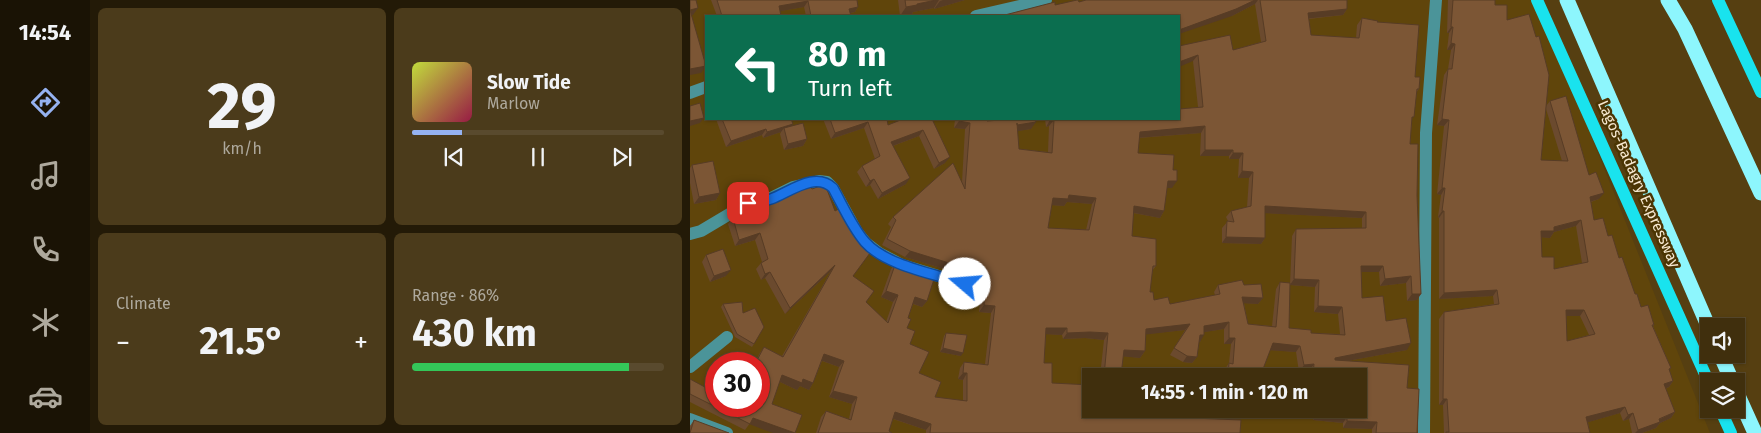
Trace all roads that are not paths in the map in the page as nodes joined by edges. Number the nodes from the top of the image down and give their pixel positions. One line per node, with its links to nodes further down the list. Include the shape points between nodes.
1 (1046, 0): 7 (street)
2 (1436, 0): 22 (street, via 1426,133)
3 (1537, 0): 17 (main road, Lagos-Badagry Expressway)
4 (1567, 0): 14 (highway, Lagos-Badagry Expressway)
5 (1668, 0): 11 (highway, via 1685,29)
6 (1718, 0): 9 (main road)
7 (980, 15)
8 (705, 87): 10 (street)
9 (1761, 92)
10 (690, 93)
11 (1761, 193)
12 (690, 234): 13 (street, via 701,231 748,203 763,202 793,187 827,182 858,232 872,248 902,265)
13 (965, 284)
14 (1705, 318)
15 (727, 336): 16 (street)
16 (690, 367)
17 (1705, 373)
18 (1745, 411): 24 (highway)
19 (1723, 418): 23 (main road)
20 (690, 420): 21 (street)
21 (727, 433)
22 (1424, 433)
23 (1729, 433)
24 (1755, 433)

